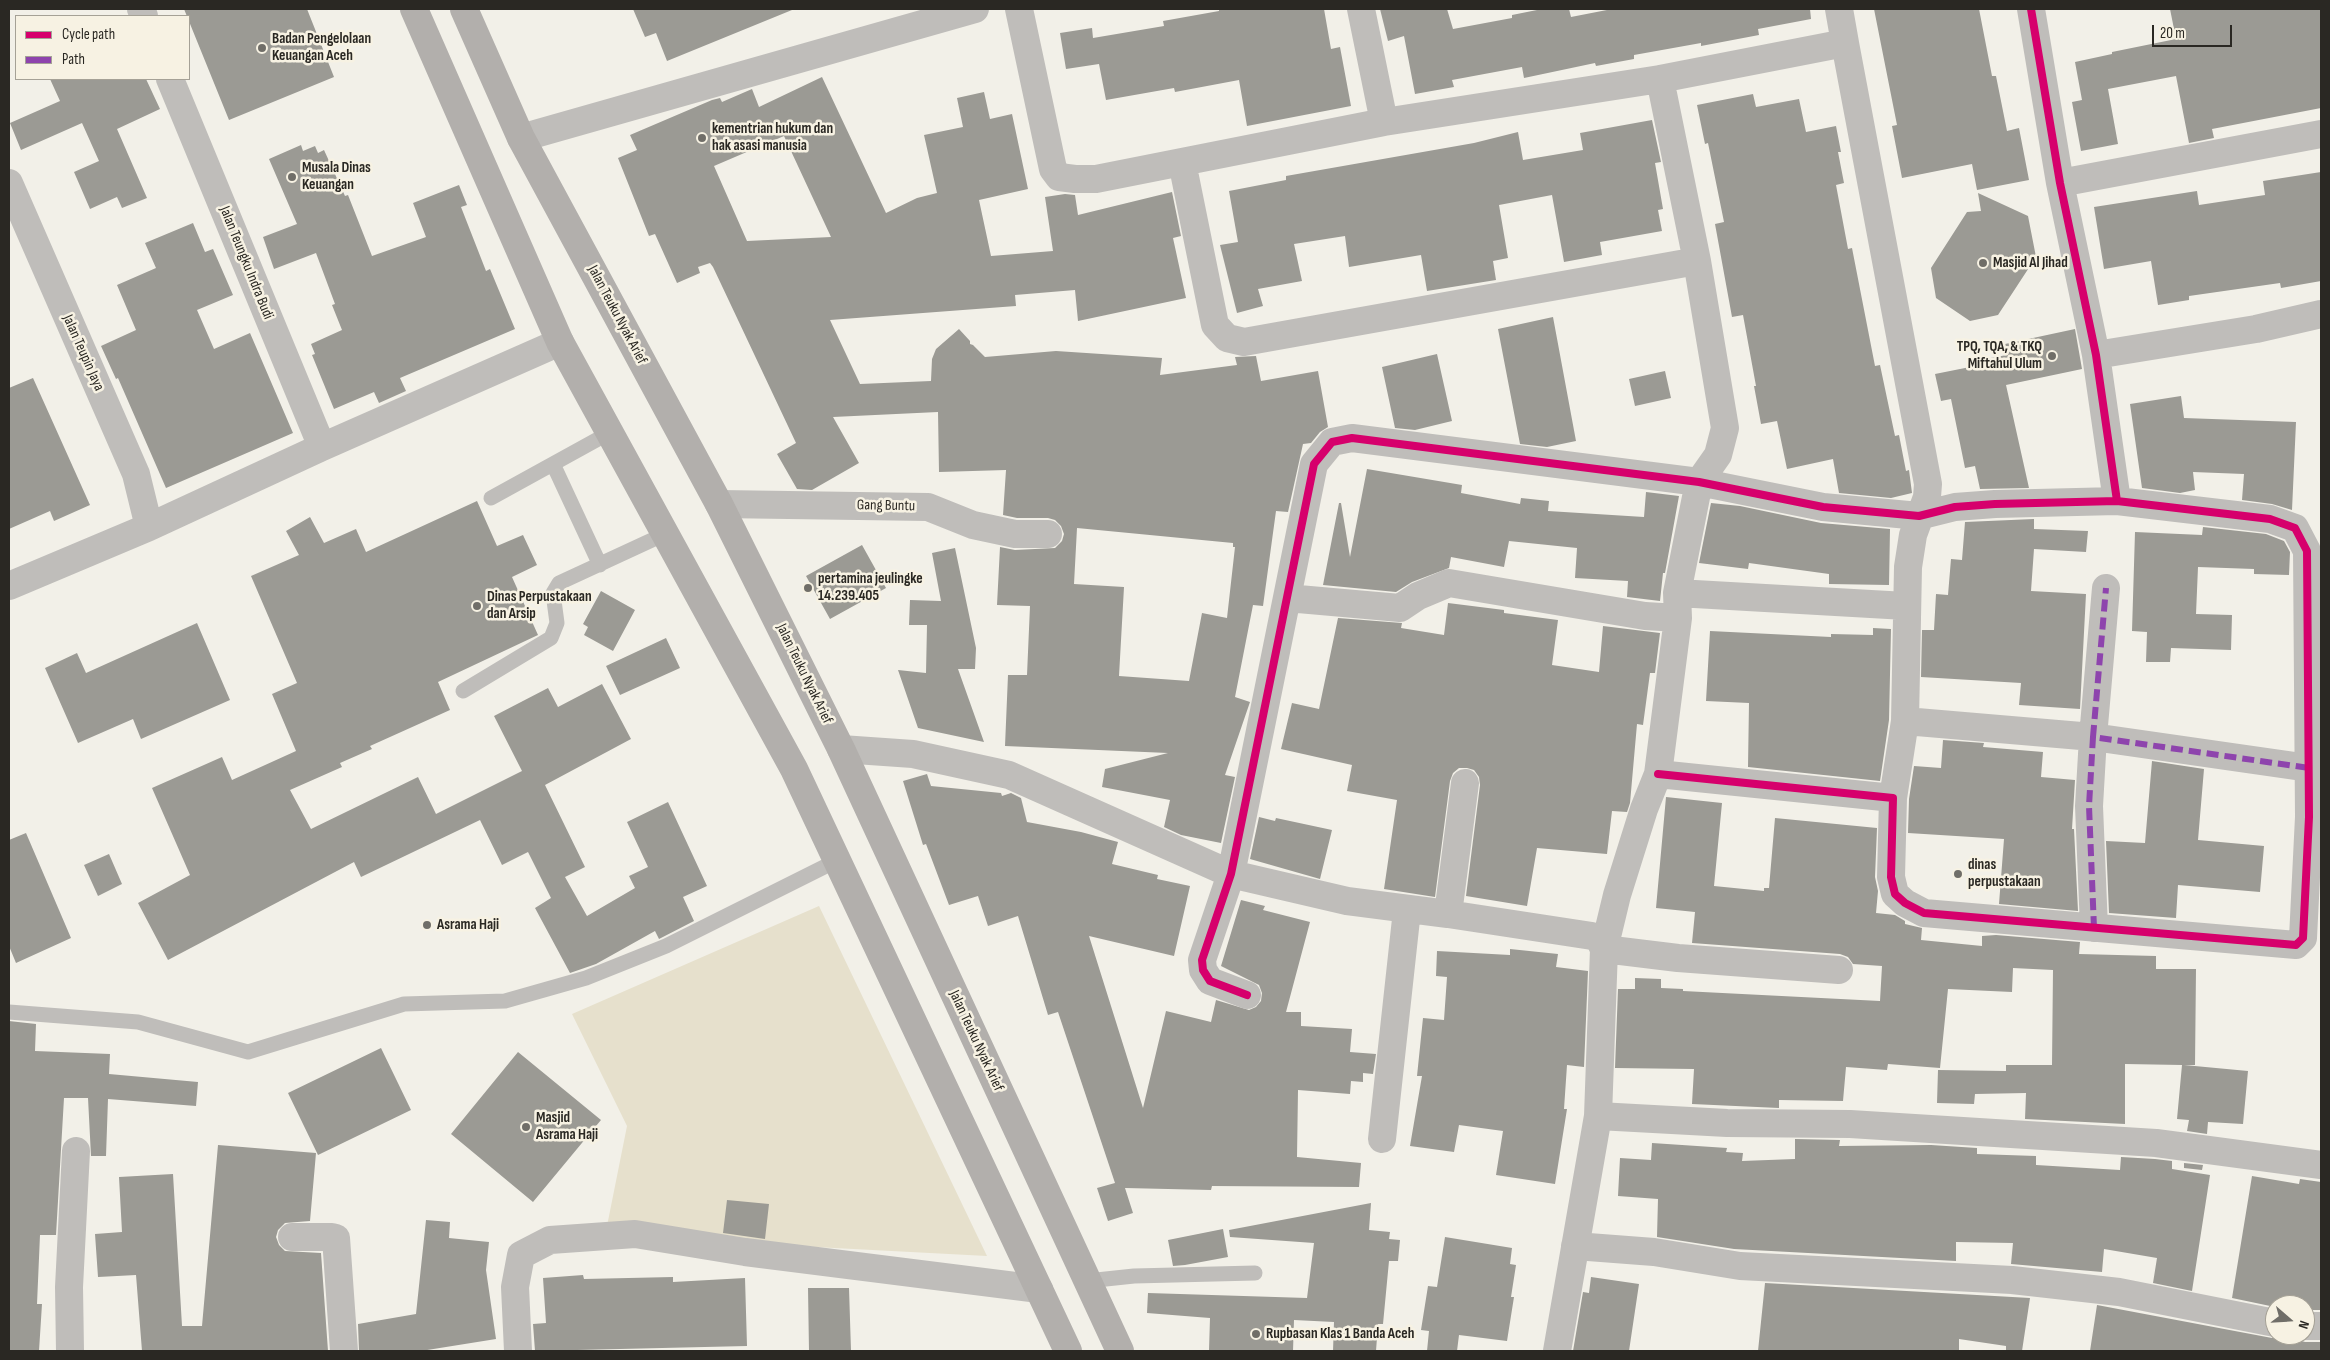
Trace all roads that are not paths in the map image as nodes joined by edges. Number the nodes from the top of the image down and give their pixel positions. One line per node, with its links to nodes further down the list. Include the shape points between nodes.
1 (414, 9): 19 (highway)
2 (464, 9): 13 (highway, Jalan Teuku Nyak Arief)
3 (975, 9): 13 (street)
4 (1019, 9): 14 (street, via 1053,168 1059,177 1096,179)
5 (1361, 9): 11 (street)
6 (1839, 9): 8 (street)
7 (2031, 9): 16 (street)
8 (1845, 43): 9 (street); 28 (street, via 1928,484 1927,497)
9 (1660, 79): 11 (street); 17 (street)
10 (170, 80): 22 (street, Jalan Teungku Indra Budi)
11 (1384, 122): 14 (street)
12 (2321, 134): 16 (street)
13 (522, 138): 27 (highway, Jalan Teuku Nyak Arief)
14 (1182, 162): 17 (street, via 1215,325 1227,338 1244,342)
15 (9, 183): 29 (street, Jalan Teupin Jaya, via 136,474)
16 (2060, 183): 20 (street)
17 (1697, 261): 24 (street, via 1725,428 1718,455)
18 (2321, 314): 20 (street, via 2256,330)
19 (560, 342): 21 (highway); 22 (street)
20 (2096, 355): 26 (street)
21 (609, 433): 23 (lane); 30 (highway)
22 (322, 447): 29 (street)
23 (553, 464): 25 (lane); 32 (lane)
24 (1699, 482): 28 (street, via 1823,508); 35 (street, via 1352,438 1332,442 1314,464); 36 (street)
25 (491, 498)
26 (2117, 501): 28 (street, via 1995,504); 42 (street, via 2270,519 2295,528 2308,551)
27 (719, 504): 31 (street, Gang Buntu, via 928,507 973,525 1015,534); 41 (highway, Jalan Teuku Nyak Arief)
28 (1919, 516): 37 (street, via 1912,543)
29 (149, 527): 33 (street)
30 (665, 534): 32 (lane); 47 (highway, via 794,769)
31 (1048, 534)
32 (600, 565): 38 (lane, via 559,584 553,593 557,623 551,638)
33 (9, 586)
34 (2106, 588): 40 (street)
35 (1287, 598): 36 (street, via 1400,608 1418,596 1449,583 1645,616); 48 (street)
36 (1678, 605): 37 (street); 43 (street)
37 (1906, 606): 39 (street)
38 (462, 691)
39 (1905, 721): 40 (street); 45 (street)
40 (2093, 737): 42 (street); 51 (street, via 2089,806)
41 (840, 749): 48 (street, via 914,754 1009,775); 63 (highway, Jalan Teuku Nyak Arief)
42 (2309, 768): 46 (street)
43 (1658, 774): 45 (street); 52 (street, via 1617,895)
44 (1465, 783): 50 (street)
45 (1892, 798): 51 (street, via 1891,877 1895,894 1905,903 1924,913)
46 (2315, 817): 51 (street, via 2303,938 2296,945)
47 (836, 861): 55 (lane, via 666,946 586,978 505,1001 404,1004 248,1052 138,1022); 64 (highway)
48 (1231, 874): 49 (street, via 1347,901); 54 (street, via 1202,960 1203,970 1210,981)
49 (1407, 910): 50 (street); 57 (street)
50 (1448, 914): 52 (street, via 1592,936)
51 (2094, 928)
52 (1604, 949): 53 (street); 56 (street)
53 (1839, 970)
54 (1247, 995)
55 (9, 1012)
56 (1598, 1116): 59 (street, via 1727,1123 1850,1124 2156,1143); 61 (street)
57 (1382, 1139)
58 (76, 1151): 66 (street, via 70,1259)
59 (2321, 1164)
60 (292, 1237): 67 (street, via 336,1238)
61 (1575, 1246): 65 (street, via 1654,1252 1740,1266 2022,1282 2119,1292); 71 (street)
62 (1255, 1273): 63 (lane, via 1134,1276)
63 (1087, 1281): 70 (highway, Jalan Teuku Nyak Arief)
64 (1039, 1289): 68 (street, via 745,1252 635,1234 550,1240 521,1255 515,1286); 69 (highway)
65 (2265, 1321)
66 (70, 1351)
67 (344, 1351)
68 (518, 1351)
69 (1068, 1351)
70 (1120, 1351)
71 (1557, 1351)

